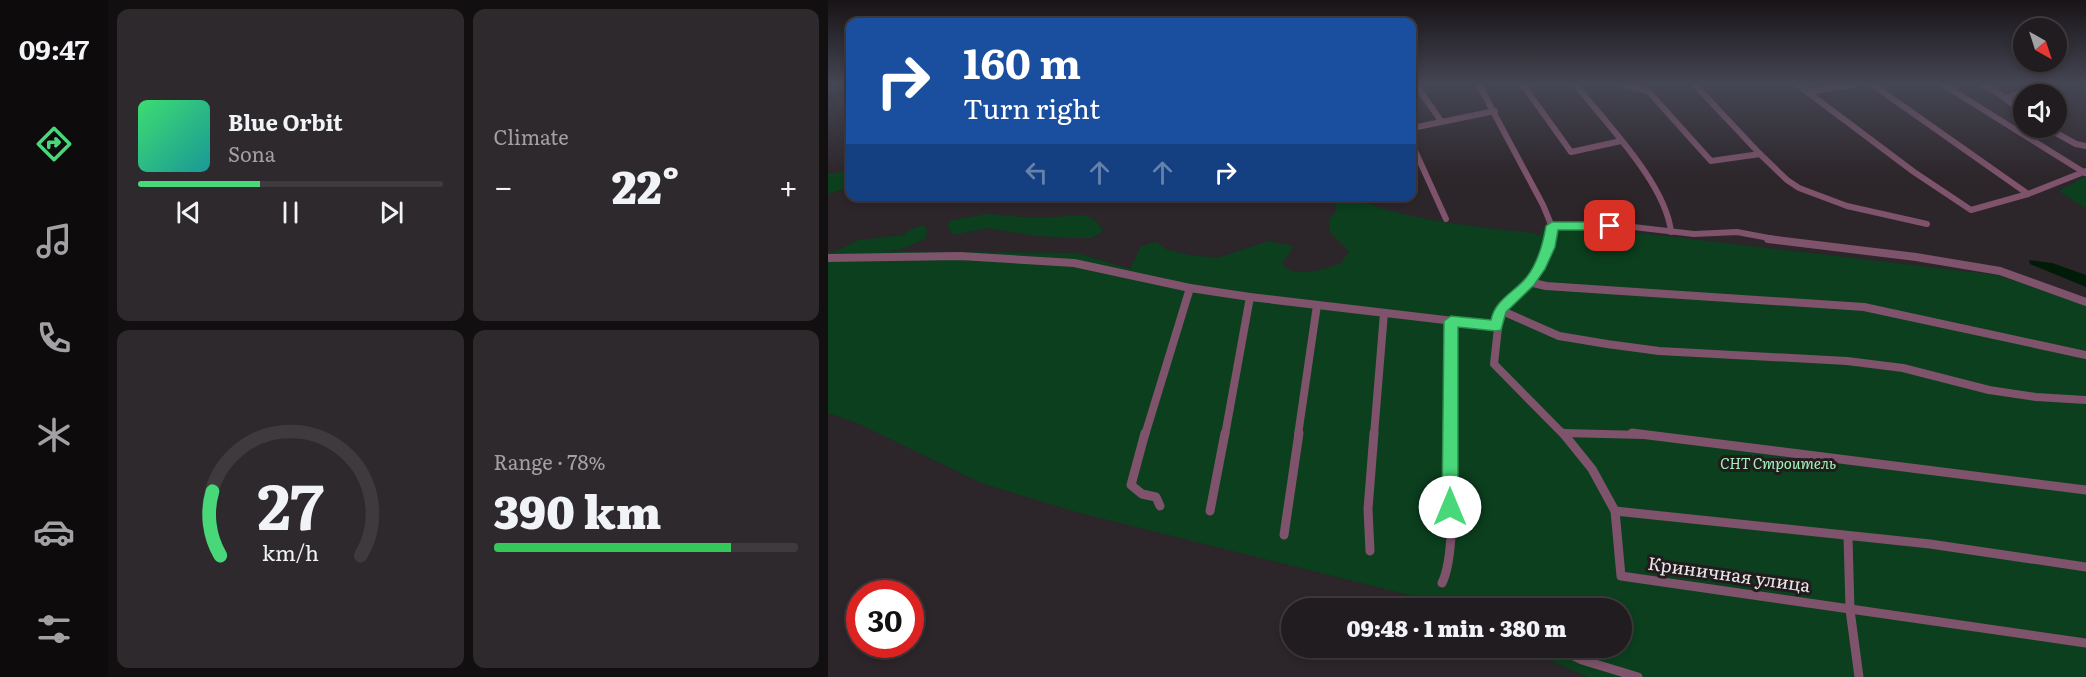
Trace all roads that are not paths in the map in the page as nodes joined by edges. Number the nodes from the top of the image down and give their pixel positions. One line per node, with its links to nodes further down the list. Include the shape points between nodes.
1 (1438, 117): 11 (street)
2 (1465, 117): 11 (street)
3 (1498, 117): 22 (street)
4 (1546, 117): 14 (street, via 1571,152)
5 (1601, 117): 14 (street)
6 (1671, 117): 17 (street, via 1711,161)
7 (1725, 117): 17 (street)
8 (1839, 117): 19 (street, via 1971,210)
9 (1918, 117): 19 (street)
10 (1995, 117): 18 (street)
11 (1441, 121): 12 (street)
12 (1416, 127)
13 (2065, 138): 15 (street)
14 (1621, 141): 23 (street, via 1655,189 1672,221)
15 (2086, 146)
16 (1416, 152): 20 (street)
17 (1760, 154): 21 (street, via 1799,188 1847,206)
18 (2085, 172): 19 (street)
19 (2028, 194)
20 (1446, 219)
21 (1928, 224)
22 (1552, 226): 23 (street, via 1633,227); 25 (street, via 1543,261)
23 (1671, 232): 28 (street, via 1737,232 1973,266 2027,279)
24 (828, 258): 26 (street, via 960,256 1074,263)
25 (1530, 282): 30 (street); 34 (street, via 1593,290 1864,308)
26 (1190, 288): 27 (street); 38 (street, via 1131,478 1136,492 1156,497)
27 (1250, 297): 29 (street); 39 (street)
28 (2086, 302)
29 (1317, 305): 31 (street); 41 (street)
30 (1500, 310): 33 (street); 35 (street, via 1559,336 1607,344 1892,367 1989,390)
31 (1384, 313): 32 (street); 43 (street, via 1368,509)
32 (1451, 321): 33 (street); 45 (street, via 1450,549)
33 (1496, 326): 36 (street, Криничная улица, via 1494,364)
34 (2086, 355)
35 (2086, 400)
36 (1563, 433): 37 (street, via 1631,434); 40 (street, Криничная улица, via 1592,469)
37 (2086, 490)
38 (1160, 506)
39 (1210, 511)
40 (1615, 511): 42 (street); 46 (street, Криничная улица, via 1621,576)
41 (1284, 535)
42 (1848, 536): 44 (street); 46 (street)
43 (1370, 551)
44 (2086, 567)
45 (1442, 583)
46 (1850, 610): 47 (street, Криничная улица); 50 (street)
47 (2086, 644)
48 (1578, 658): 49 (street)
49 (1638, 677)
50 (1859, 677)

